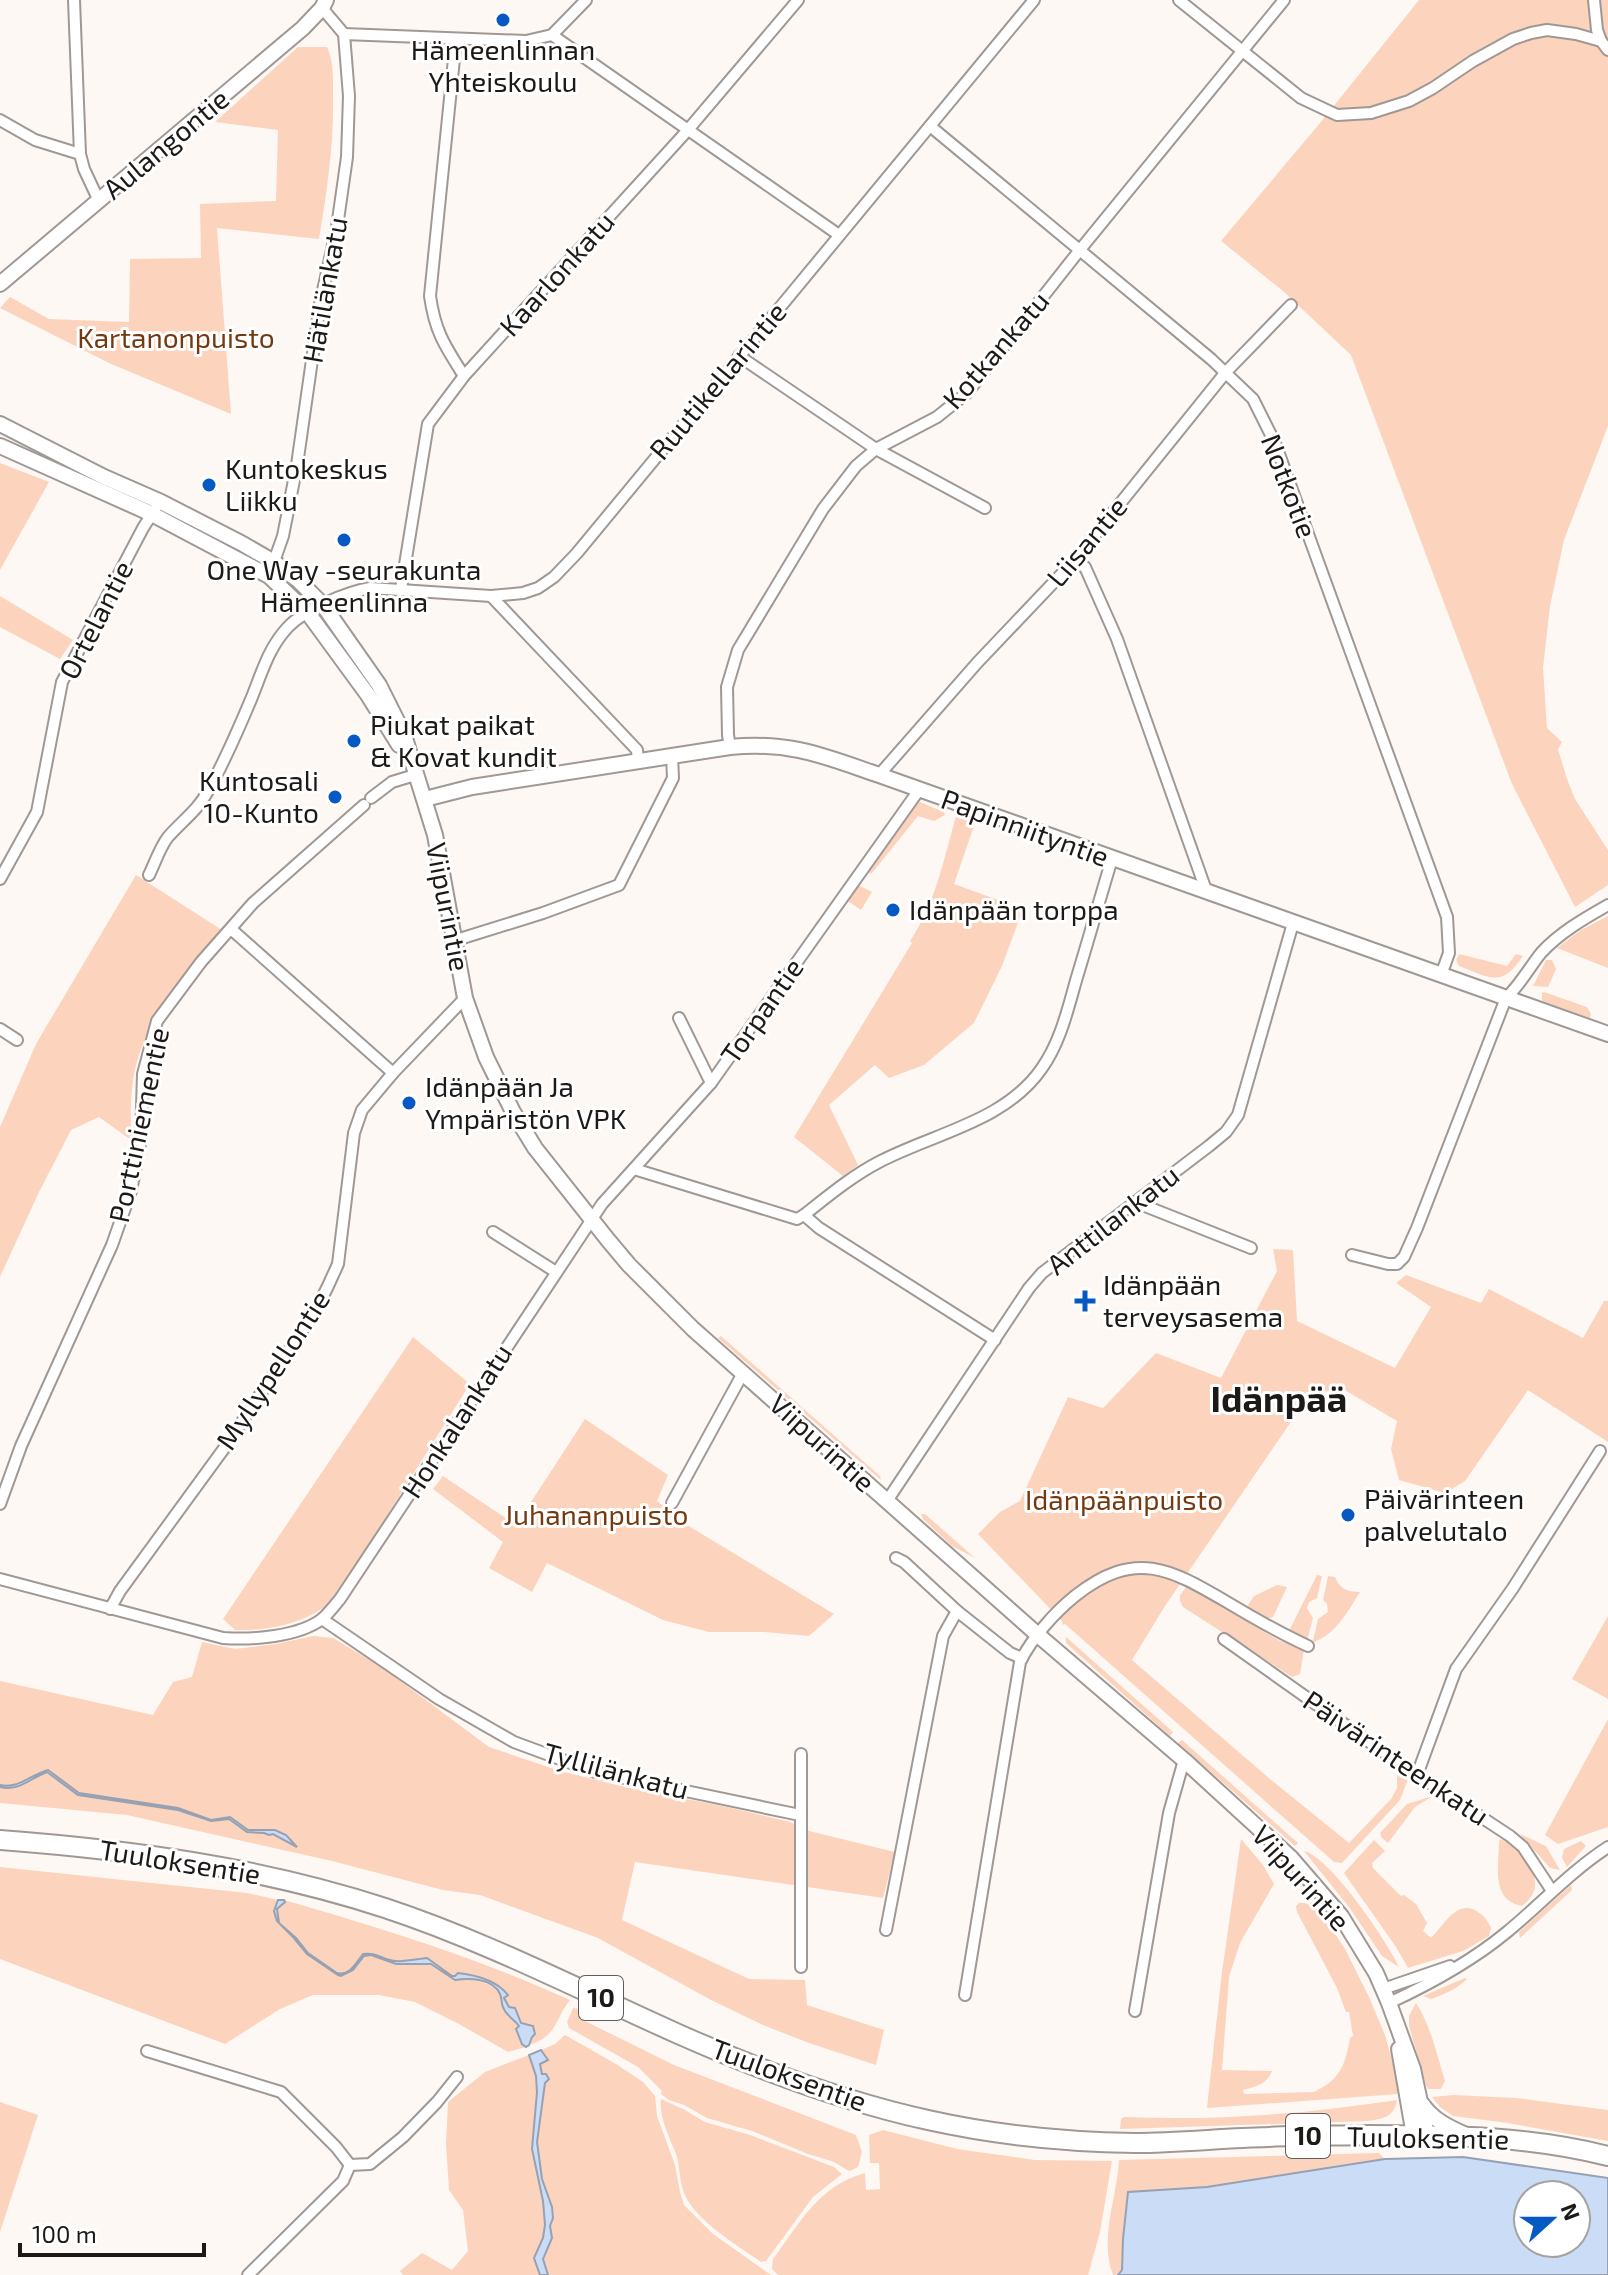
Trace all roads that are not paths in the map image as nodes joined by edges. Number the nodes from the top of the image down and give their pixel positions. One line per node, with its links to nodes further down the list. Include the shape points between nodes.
1 (74, 0): 17 (street)
2 (586, 0): 10 (street)
3 (798, 0): 16 (street, Kaarlonkatu)
4 (1034, 0): 15 (street, Ruutikellarintie)
5 (1179, 0): 13 (street)
6 (1284, 0): 13 (street, Kotkankatu)
7 (1594, 0): 12 (street)
8 (324, 4): 9 (street); 18 (main road, Aulangontie, via 303,28)
9 (344, 34): 11 (street); 32 (street, Hätilänkatu, via 347,157 297,465)
10 (552, 35): 11 (street, via 526,41); 16 (street)
11 (456, 39): 25 (street, via 430,296 443,345)
12 (1604, 46): 13 (street, via 1576,34 1531,33 1409,101 1345,115 1301,98)
13 (1243, 52): 20 (street, Kotkankatu)
14 (0, 120): 17 (street, via 35,140)
15 (930, 126): 19 (street, Ruutikellarintie); 20 (street, Notkotie)
16 (687, 131): 19 (street); 25 (street, Kaarlonkatu)
17 (80, 154): 18 (street)
18 (99, 201): 21 (main road, Aulangontie)
19 (839, 235): 23 (street, Ruutikellarintie)
20 (1079, 251): 24 (street, Notkotie); 28 (street, Kotkankatu, via 967,393 937,417)
21 (0, 284)
22 (1291, 305): 24 (street, Liisantie)
23 (739, 356): 28 (street); 34 (street, Ruutikellarintie, via 567,566 538,588)
24 (1226, 372): 31 (street, Liisantie); 52 (street, Notkotie, via 1253,399 1275,443 1432,873 1447,917 1449,953)
25 (464, 376): 33 (street, Kaarlonkatu, via 428,424)
26 (0, 424): 29 (main road, Viipurintie)
27 (0, 446): 29 (main road, Viipurintie)
28 (876, 449): 30 (street); 37 (street, Kotkankatu, via 823,509 738,650 727,687)
29 (156, 508): 32 (main road, Viipurintie); 46 (street, Ortelantie, via 62,682 37,812)
30 (985, 508)
31 (1073, 562): 41 (street, Liisantie); 47 (street, via 1085,567 1117,639)
32 (271, 569): 35 (main road, Viipurintie, via 299,581); 36 (main road, Viipurintie)
33 (401, 589): 34 (street, Ruutikellarintie); 35 (street, Ruutikellarintie, via 355,590)
34 (491, 596): 39 (street, via 637,750)
35 (323, 605): 36 (street, Ruutikellarintie); 40 (main road, Viipurintie, via 379,685 404,735)
36 (308, 613): 40 (main road, Viipurintie, via 368,695); 45 (street, Ruutikellarintie, via 275,642 208,792 167,838)
37 (730, 747): 38 (main road, Papinniityntie); 41 (main road, Papinniityntie, via 791,747)
38 (672, 756): 39 (main road, Papinniityntie); 51 (street, via 673,778 619,885)
39 (638, 761): 43 (main road, Papinniityntie)
40 (414, 771): 43 (main road, Viipurintie); 50 (street, Porttiniementie, via 392,782 274,883)
41 (879, 775): 42 (main road, Papinniityntie)
42 (919, 790): 44 (main road, Papinniityntie); 60 (street, Torpantie)
43 (425, 799): 51 (main road, Viipurintie)
44 (1112, 859): 47 (main road, Papinniityntie); 63 (street, via 1060,1037 1024,1090 999,1108 878,1162)
45 (149, 875)
46 (0, 879)
47 (1207, 893): 49 (main road, Papinniityntie)
48 (1608, 905): 54 (street, via 1542,952)
49 (1293, 923): 52 (main road, Papinniityntie); 62 (street, Anttilankatu, via 1238,1115 1226,1132)
50 (231, 929): 59 (street); 74 (street, Porttiniementie, via 157,1021 143,1074 141,1139 131,1191)
51 (453, 941): 53 (main road, Viipurintie)
52 (1441, 975): 54 (main road, Papinniityntie)
53 (465, 998): 59 (street, Myllypellontie); 64 (main road, Viipurintie, via 513,1112)
54 (1506, 998): 57 (main road, Papinniityntie); 67 (street, via 1404,1257 1388,1264)
55 (679, 1018): 60 (street)
56 (0, 1029): 58 (street)
57 (1608, 1034)
58 (17, 1040)
59 (393, 1073): 77 (street, Myllypellontie, via 362,1110 354,1133 338,1264 316,1310)
60 (711, 1083): 61 (street, Torpantie)
61 (634, 1169): 63 (street, via 797,1219); 64 (street, Torpantie)
62 (1135, 1202): 66 (street); 69 (street, Anttilankatu, via 1042,1273)
63 (804, 1215): 69 (street)
64 (592, 1221): 68 (street, Honkalankatu); 70 (main road, Viipurintie, via 659,1295)
65 (493, 1232): 68 (street)
66 (1251, 1248)
67 (1352, 1255)
68 (556, 1272): 79 (street, Honkalankatu)
69 (995, 1340): 72 (street, Anttilankatu)
70 (743, 1373): 72 (main road, Viipurintie); 73 (street)
71 (1600, 1451): 86 (street, via 1456,1669)
72 (887, 1501): 80 (main road, Viipurintie)
73 (672, 1503)
74 (0, 1504)
75 (896, 1558): 78 (street)
76 (0, 1579): 77 (street)
77 (110, 1609): 79 (street, via 247,1640)
78 (957, 1611): 83 (street); 91 (street, via 943,1636)
79 (322, 1619): 87 (street, Tyllilänkatu, via 439,1699 514,1742 595,1772)
80 (1038, 1635): 82 (street, via 1092,1583 1141,1567 1187,1578); 83 (street); 85 (main road, Viipurintie)
81 (1224, 1639): 86 (street, Päivärinteenkatu)
82 (1308, 1646)
83 (1022, 1658): 93 (street)
84 (801, 1754): 87 (street)
85 (1184, 1760): 94 (main road, Viipurintie, via 1315,1884 1341,1916); 95 (street, via 1169,1813)
86 (1417, 1775): 90 (street, Päivärinteenkatu, via 1523,1847)
87 (800, 1815): 92 (street)
88 (0, 1840): 99 (highway, Tuuloksentie / 10, via 186,1860 263,1874 372,1904 510,1957 804,2086 925,2119 983,2131 1132,2143)
89 (1608, 1847): 90 (street)
90 (1552, 1891): 94 (street, via 1506,1933)
91 (886, 1930)
92 (801, 1967)
93 (965, 1995)
94 (1389, 2003): 98 (main road, Viipurintie); 99 (main road, Viipurintie)
95 (1135, 2011)
96 (147, 2051): 102 (street, via 281,2092)
97 (457, 2077): 102 (street, via 403,2137 370,2164)
98 (1421, 2103): 99 (main road, Viipurintie); 100 (main road, via 1442,2124)
99 (1421, 2135): 100 (highway, Tuuloksentie / 10)
100 (1469, 2137): 101 (highway, Tuuloksentie / 10, via 1531,2141)
101 (1608, 2156)
102 (350, 2165): 103 (street, via 343,2181)
103 (248, 2275)

